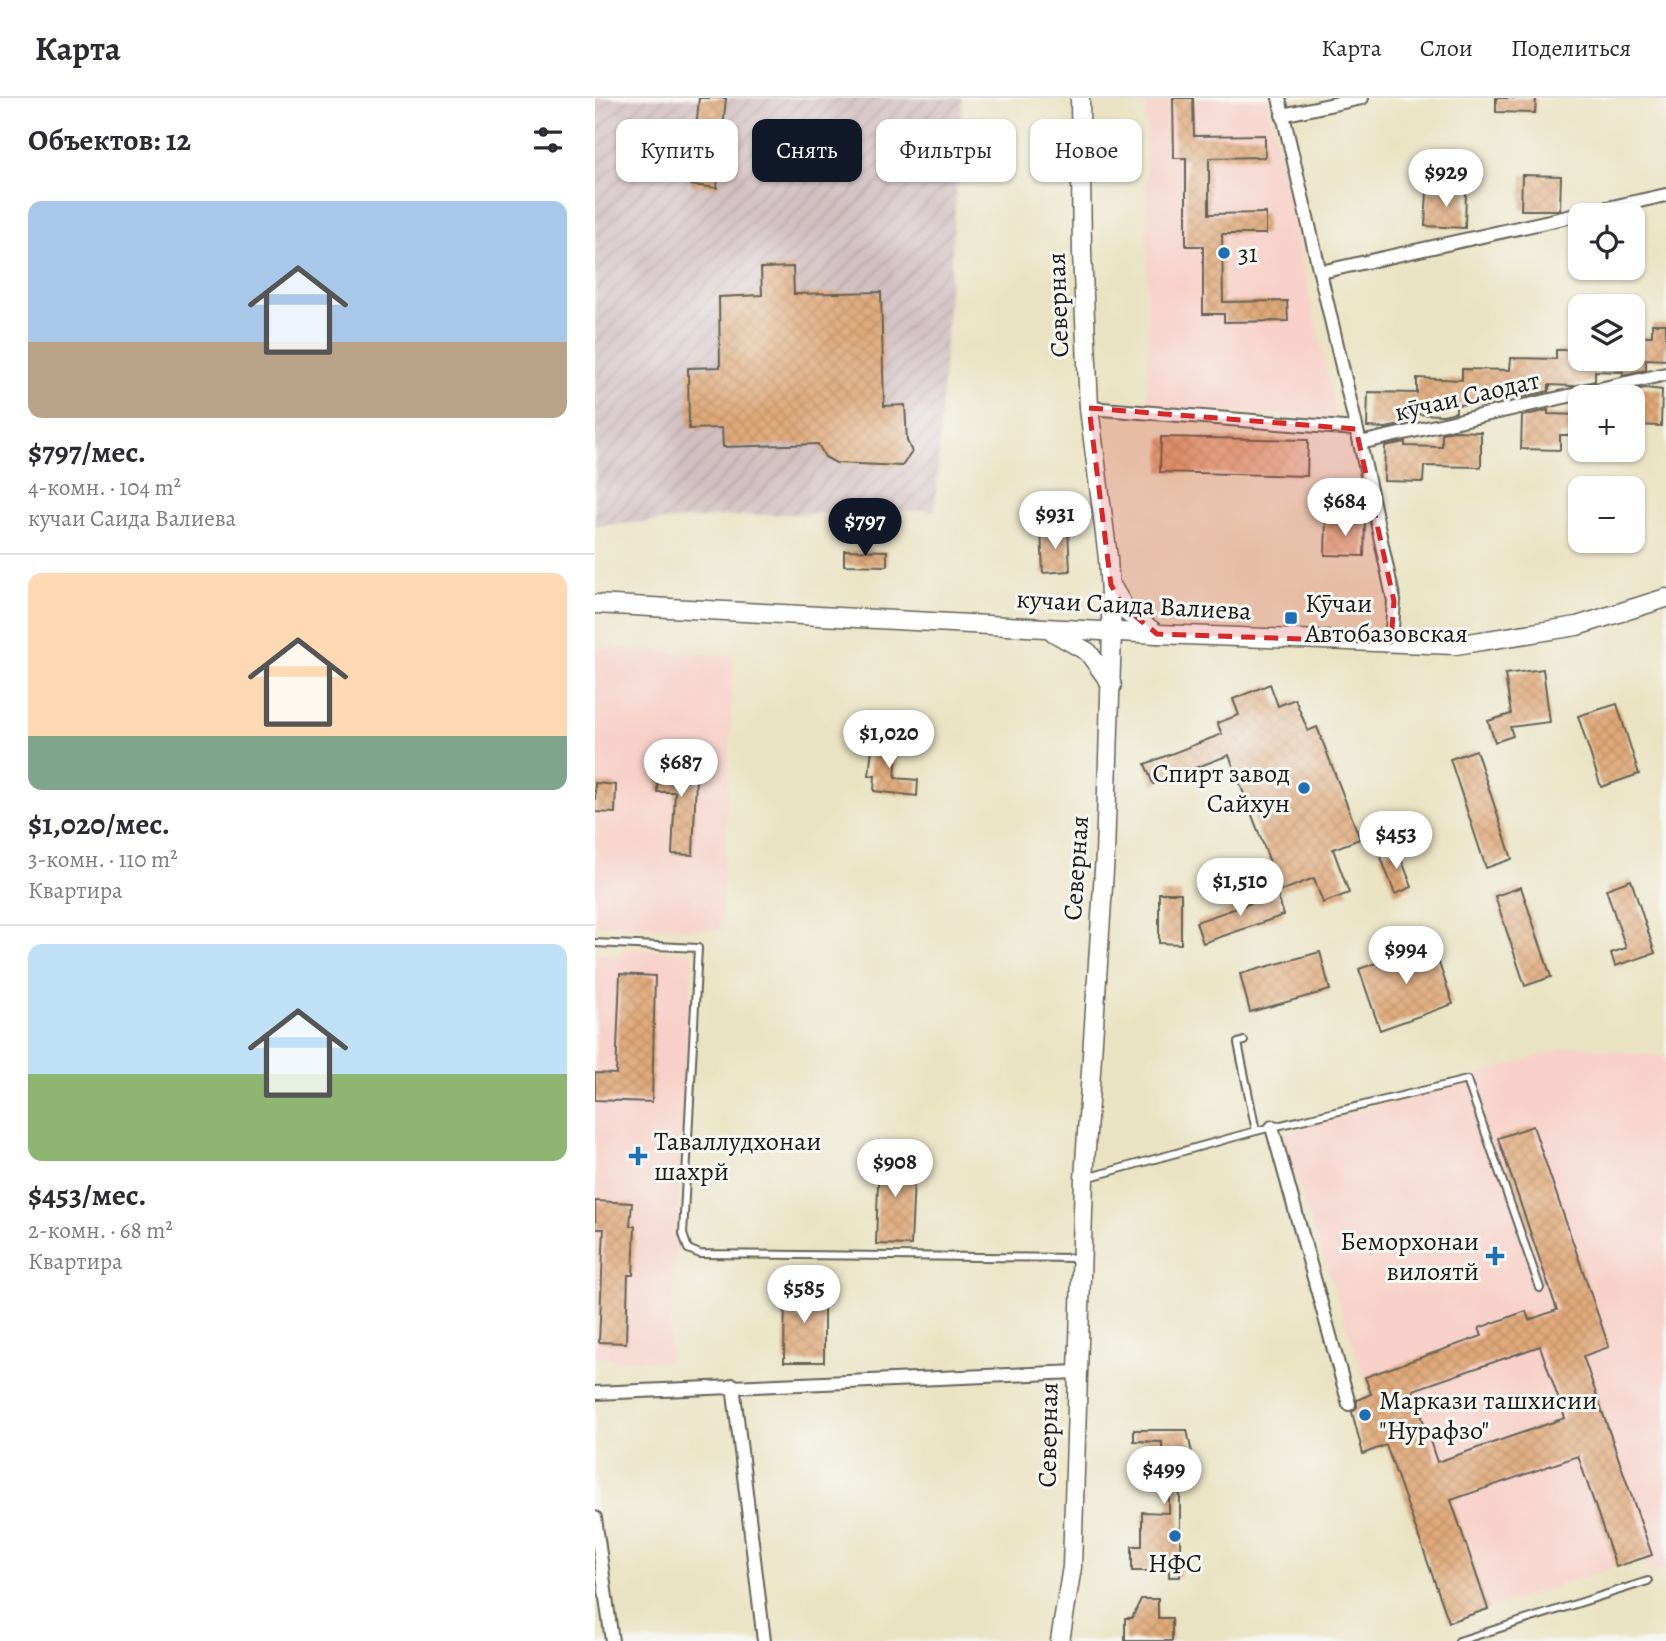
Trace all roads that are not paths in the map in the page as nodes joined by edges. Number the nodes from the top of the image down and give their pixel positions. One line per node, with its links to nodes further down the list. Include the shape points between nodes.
1 (1080, 98): 8 (main road, Северная)
2 (1279, 98): 4 (street)
3 (1362, 98): 4 (street)
4 (1282, 115): 6 (street)
5 (1666, 195): 6 (street)
6 (1321, 272): 9 (street)
7 (1666, 374): 10 (street, кӯчаи Саодат)
8 (1089, 408): 9 (street); 11 (main road, Северная)
9 (1356, 429): 10 (street)
10 (1360, 443): 17 (street, via 1394,601)
11 (1111, 585): 15 (main road, Северная); 16 (main road, via 1127,611)
12 (1666, 598): 17 (main road, кучаи Саида Валиева, via 1577,626 1456,645)
13 (595, 604): 14 (main road, кучаи Саида Валиева)
14 (1043, 628): 15 (main road, кучаи Саида Валиева); 18 (main road, via 1082,646)
15 (1112, 632): 16 (main road, кучаи Саида Валиева); 18 (main road, Северная)
16 (1157, 634): 17 (main road, кучаи Саида Валиева)
17 (1391, 642)
18 (1112, 685): 23 (main road, Северная)
19 (595, 943): 24 (lane, via 698,948 683,1234 688,1250 700,1254)
20 (1244, 1041): 22 (lane, via 1238,1043)
21 (1272, 1127): 22 (lane); 25 (lane, via 1467,1080); 29 (street)
22 (1256, 1131): 23 (lane)
23 (1084, 1179): 24 (main road, Северная)
24 (1082, 1258): 26 (main road, Северная)
25 (1540, 1288)
26 (1076, 1372): 27 (street); 34 (main road, Северная, via 1072,1567)
27 (733, 1385): 28 (street); 33 (street)
28 (595, 1394)
29 (1349, 1404)
30 (595, 1518): 32 (street)
31 (1648, 1581): 35 (lane)
32 (612, 1641)
33 (764, 1641)
34 (1060, 1641)
35 (1459, 1641)

